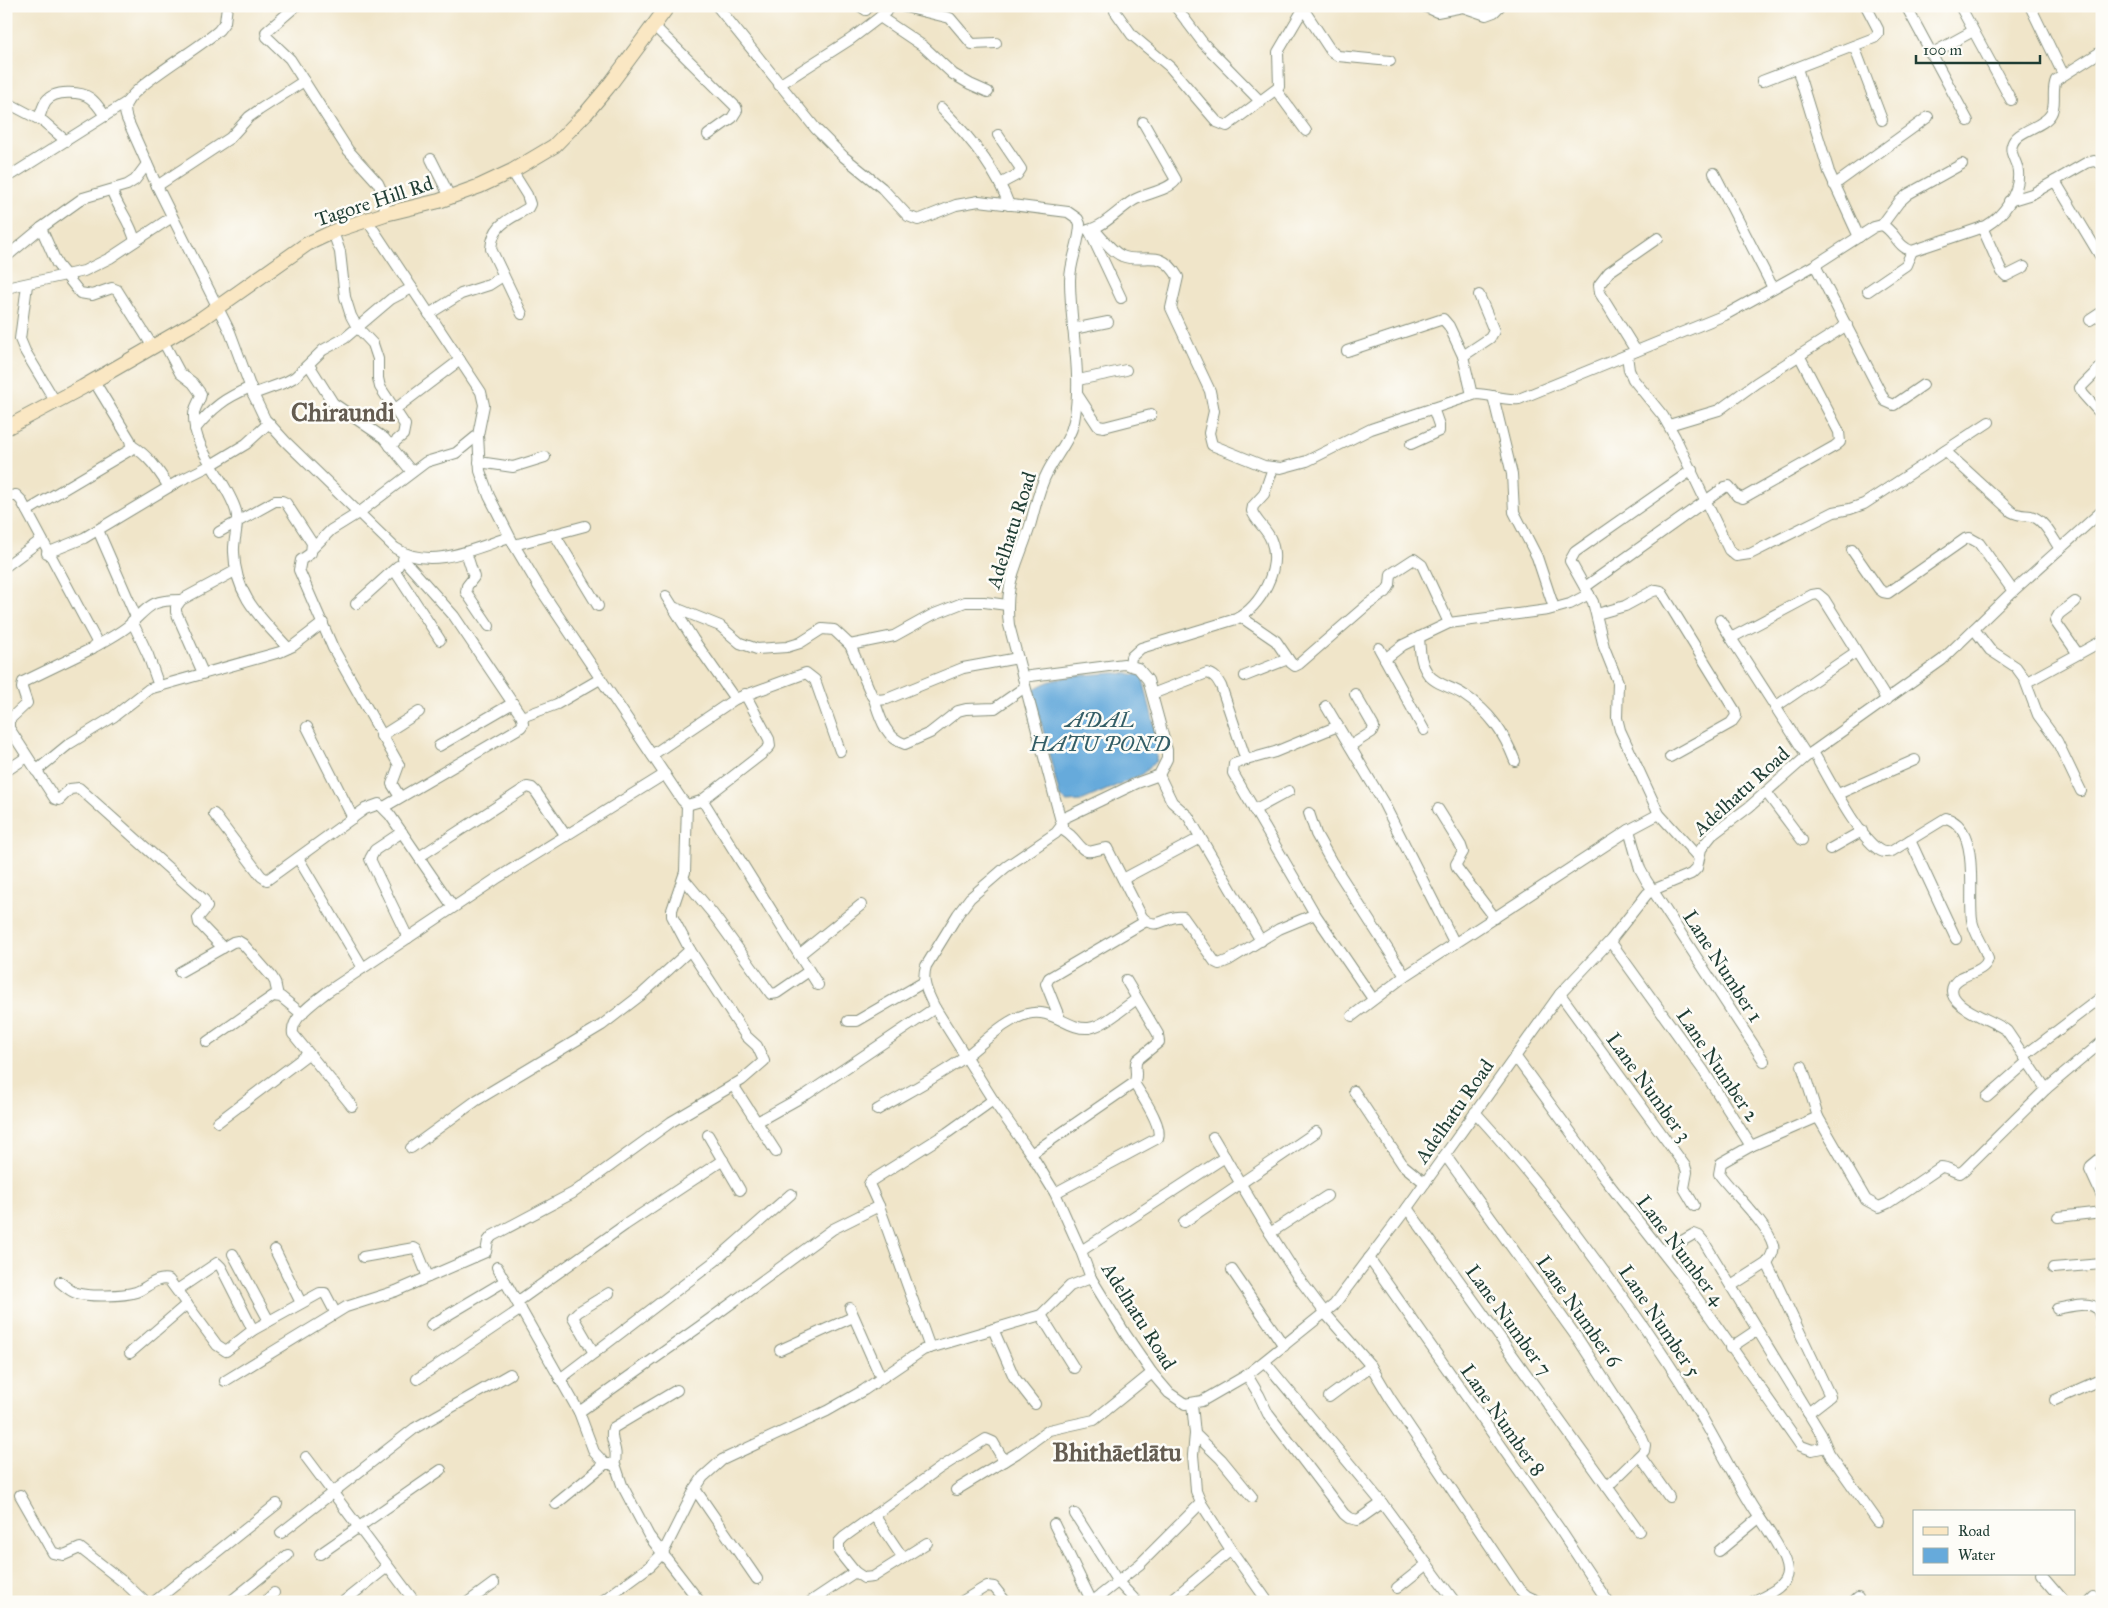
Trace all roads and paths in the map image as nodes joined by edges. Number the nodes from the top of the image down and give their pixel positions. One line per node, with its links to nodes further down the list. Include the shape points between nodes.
1 (227, 6): 33 (street, via 220,30 140,88)
2 (296, 6): 27 (street, via 266,34 290,59)
3 (668, 6): 17 (main road, Tagore Hill Rd)
4 (892, 6): 16 (street)
5 (902, 6): 19 (street, via 950,18 972,44)
6 (1175, 6): 34 (street, via 1203,43)
7 (1424, 6): 8 (street, via 1437,12 1463,7 1486,15)
8 (1500, 6)
9 (1866, 6): 20 (street, via 1878,34)
10 (1906, 6): 22 (street)
11 (1960, 6): 18 (street)
12 (2030, 6): 25 (street)
13 (718, 7): 28 (street)
14 (1304, 8): 23 (street, via 1331,51 1338,56); 29 (street, via 1278,52 1280,82)
15 (1114, 11): 34 (street, via 1132,35 1170,67 1217,122 1227,126)
16 (880, 17): 28 (street); 30 (street, via 923,46 953,74)
17 (654, 26): 44 (street, via 736,107 732,118); 50 (main road, Tagore Hill Rd, via 565,136)
18 (1973, 30): 22 (street); 31 (street)
19 (996, 43)
20 (1854, 46): 24 (street); 39 (street)
21 (2102, 51): 25 (street)
22 (1932, 54): 40 (street)
23 (1390, 61)
24 (1797, 68): 26 (street); 55 (street)
25 (2063, 74): 59 (street, via 2052,88 2052,113 2012,145 2018,183)
26 (1762, 81)
27 (304, 82): 56 (street, via 249,117 230,138); 61 (street, via 348,150 381,188)
28 (779, 85): 60 (street, via 837,150 882,188 908,216 918,220 966,202)
29 (1276, 90): 34 (street); 42 (street)
30 (988, 92)
31 (2011, 100)
32 (6, 102): 37 (street)
33 (126, 102): 36 (street); 47 (street, via 126,119)
34 (1261, 102)
35 (941, 108): 54 (street, via 969,137)
36 (105, 116): 37 (street, via 91,98 70,93 50,97); 45 (street)
37 (38, 118): 45 (street)
38 (1928, 118): 55 (street)
39 (1882, 120)
40 (1968, 121)
41 (1143, 122): 67 (street, via 1176,180 1170,186 1134,200)
42 (1306, 131)
43 (998, 134): 54 (street, via 1021,169)
44 (708, 135)
45 (66, 141): 52 (street)
46 (431, 159): 58 (street)
47 (147, 164): 56 (street); 57 (street, via 135,180)
48 (1962, 164): 64 (street, via 1908,194)
49 (2102, 164): 53 (street, via 2094,160)
50 (512, 171): 58 (main road, Tagore Hill Rd); 78 (street, via 530,204 496,230 490,249)
51 (1714, 173): 82 (street)
52 (13, 174)
53 (2055, 181): 59 (street); 74 (street)
54 (1000, 184): 60 (street)
55 (1834, 185): 69 (street)
56 (157, 186): 62 (street)
57 (112, 191): 66 (street, via 82,198); 71 (street)
58 (450, 197): 61 (main road, Tagore Hill Rd)
59 (2009, 202): 65 (street, via 1996,221)
60 (1009, 205): 67 (street, via 1068,212)
61 (385, 214): 63 (main road, Tagore Hill Rd)
62 (172, 217): 71 (street); 86 (street)
63 (367, 220): 68 (main road, Tagore Hill Rd); 81 (street)
64 (1882, 225): 69 (street); 72 (street, via 1890,229 1901,246)
65 (1982, 227): 72 (street); 76 (street, via 2006,276)
66 (41, 228): 73 (street); 77 (street, via 54,260)
67 (1088, 229): 85 (street); 94 (street, Adelhatu Road, via 1070,277); 129 (street, via 1120,255 1156,258 1174,270 1178,284 1171,308 1213,401 1209,433 1212,445)
68 (333, 232): 86 (main road, Tagore Hill Rd, via 291,254); 93 (street, via 342,265 345,297)
69 (1859, 237): 75 (street)
70 (1658, 238): 97 (street, via 1608,272 1599,285 1600,293)
71 (136, 241): 77 (street, via 91,268)
72 (1912, 251): 83 (street, via 1906,265)
73 (6, 257)
74 (2102, 259)
75 (1815, 265): 82 (street); 92 (street)
76 (2024, 267)
77 (67, 276): 79 (street); 95 (street, via 86,295 92,296 112,288 117,290)
78 (502, 276): 88 (street, via 489,285 461,294); 89 (street)
79 (27, 285): 80 (street); 111 (street, via 20,339)
80 (6, 288)
81 (412, 288): 88 (street); 93 (street, via 391,299)
82 (1773, 288): 97 (street, via 1725,315)
83 (1868, 291)
84 (1479, 295): 99 (street, via 1493,335)
85 (1121, 298)
86 (218, 308): 95 (main road, Tagore Hill Rd); 107 (street, via 234,340)
87 (2102, 312): 90 (street)
88 (429, 314): 100 (street)
89 (522, 314)
90 (2090, 320)
91 (1108, 322): 94 (street)
92 (1847, 326): 98 (street); 106 (street, via 1889,405 1894,405)
93 (357, 327): 101 (street, via 323,350); 113 (street, via 373,344 380,387)
94 (1073, 329): 104 (street, Adelhatu Road)
95 (158, 344): 105 (main road, Tagore Hill Rd); 120 (street, via 201,394 194,414)
96 (1347, 351): 99 (street, via 1442,319 1449,326)
97 (1632, 353): 110 (street, via 1519,399); 118 (street, via 1629,370 1633,379)
98 (1799, 355): 118 (street, via 1719,410); 134 (street, via 1839,432 1840,442 1743,498 1729,486)
99 (1463, 356): 109 (street)
100 (460, 360): 113 (street); 121 (street, via 483,398)
101 (309, 365): 107 (street, via 286,382); 124 (street, via 333,403 378,433)
102 (2102, 366): 114 (street, via 2080,388)
103 (1126, 370): 104 (street)
104 (1078, 380): 108 (street, Adelhatu Road)
105 (94, 381): 111 (main road, Tagore Hill Rd); 123 (street)
106 (1923, 385)
107 (252, 390): 116 (street); 120 (street, via 234,394 215,406)
108 (1077, 394): 115 (street, via 1098,426); 160 (street, Adelhatu Road, via 1071,432 1047,472 1037,498 1013,571)
109 (1472, 395): 110 (street); 112 (street)
110 (1493, 396): 163 (street, via 1512,474 1514,512 1537,557)
111 (55, 402): 119 (main road, Tagore Hill Rd)
112 (1432, 408): 122 (street, via 1438,431); 129 (street, via 1371,429 1294,466)
113 (394, 410): 124 (street, via 406,430)
114 (2099, 412)
115 (1151, 415)
116 (269, 422): 128 (street, via 246,444); 137 (street)
117 (1988, 422): 125 (street)
118 (1669, 426): 130 (street)
119 (6, 428)
120 (195, 429): 128 (street)
121 (478, 435): 127 (street); 131 (street, via 456,453 426,462)
122 (1411, 444)
123 (131, 446): 132 (street, via 146,455); 135 (street, via 126,453)
124 (390, 446): 131 (street)
125 (1944, 451): 134 (street, via 1864,504 1834,512 1743,556 1736,556 1729,550); 146 (street, via 2012,512 2036,518)
126 (545, 457): 127 (street, via 513,467)
127 (479, 462): 144 (street, via 489,496)
128 (212, 465): 132 (street); 138 (street, via 226,487)
129 (1273, 468): 165 (street, via 1264,494 1252,511 1270,538 1275,551 1274,565 1254,607)
130 (1692, 470): 134 (street); 154 (street, via 1575,552 1570,561)
131 (412, 472): 137 (street)
132 (169, 487): 140 (street)
133 (6, 497): 135 (street, via 16,495)
134 (1705, 500): 154 (street)
135 (27, 511): 143 (street)
136 (2102, 511): 146 (street, Adelhatu Road)
137 (360, 512): 145 (street, via 332,530); 150 (street)
138 (238, 521): 141 (street); 145 (street, via 274,501 282,500); 152 (street, via 233,544)
139 (585, 526): 142 (street)
140 (98, 530): 149 (street); 166 (street)
141 (219, 532)
142 (555, 535): 144 (street); 161 (street)
143 (41, 540): 149 (street); 151 (street)
144 (512, 541): 148 (street); 188 (street)
145 (313, 548): 168 (street, via 312,553 301,560 298,570)
146 (2060, 549): 155 (street, Adelhatu Road)
147 (1852, 550): 155 (street, via 1879,589 1888,593 1970,538 1978,543)
148 (466, 552): 150 (street, via 452,556); 170 (street, via 474,577 466,592)
149 (47, 553): 177 (street, via 93,633)
150 (405, 557): 153 (street); 197 (street, via 454,616)
151 (6, 566)
152 (236, 571): 157 (street); 178 (street, via 248,603)
153 (394, 571): 159 (street); 174 (street)
154 (1587, 591): 163 (street, via 1570,604); 164 (street)
155 (2013, 591): 171 (street, Adelhatu Road)
156 (666, 596): 162 (street)
157 (182, 600): 166 (street, via 156,602); 186 (street, via 176,612)
158 (2075, 602): 181 (street, via 2058,614 2055,621)
159 (356, 604)
160 (1007, 605): 176 (street, via 965,602 948,607 894,636); 182 (street, Adelhatu Road)
161 (598, 606)
162 (673, 607): 176 (street, via 720,626 740,643 757,649 787,648 827,628 834,630); 194 (street, via 693,639)
163 (1554, 608): 169 (street)
164 (1597, 614): 213 (street, via 1619,609 1651,592 1661,591 1735,711 1736,716 1731,723); 233 (street, via 1604,647 1618,682 1620,730)
165 (1241, 617): 184 (street, via 1276,641); 185 (street, via 1141,648 1131,656)
166 (134, 619): 177 (street); 191 (street)
167 (1720, 620): 173 (street)
168 (323, 623): 178 (street); 206 (street, via 333,648)
169 (1449, 623): 172 (street); 184 (street, via 1422,565 1411,559 1391,574 1386,592 1299,664 1295,666)
170 (489, 626)
171 (1974, 629): 190 (street, via 1990,650 2016,667); 196 (street, Adelhatu Road, via 1942,660)
172 (1419, 637): 183 (street); 215 (street, via 1421,662 1426,672 1432,679 1465,695 1488,715 1504,735)
173 (1731, 638): 180 (street, via 1818,594); 199 (street)
174 (440, 640)
175 (2102, 641): 181 (street)
176 (850, 645): 195 (street)
177 (96, 646): 202 (street, via 26,680 22,685 27,703)
178 (288, 648): 186 (street)
179 (1379, 648): 183 (street)
180 (1856, 652): 196 (street); 199 (street)
181 (2078, 654): 190 (street)
182 (1018, 658): 189 (street, Adelhatu Road); 195 (street, via 963,668 882,701)
183 (1385, 659): 205 (street)
184 (1288, 660): 187 (street)
185 (1130, 665): 189 (street); 192 (street, via 1146,675)
186 (203, 674): 191 (street)
187 (1245, 676)
188 (600, 678): 201 (street, via 557,704); 211 (street)
189 (1024, 682): 195 (street, via 995,708 958,711 930,733 905,744 887,732); 235 (street, Adelhatu Road)
190 (2027, 682): 222 (street, via 2038,715 2057,741)
191 (158, 686): 218 (street, via 143,693)
192 (1152, 694): 214 (street, via 1207,673 1212,674 1221,686); 220 (street, via 1167,755)
193 (1355, 694): 208 (street, via 1374,727 1372,732)
194 (740, 696): 209 (street, via 801,674 811,676); 211 (street); 226 (street, via 770,746)
195 (874, 699)
196 (1887, 700): 210 (street, Adelhatu Road)
197 (513, 703): 201 (street); 207 (street)
198 (1326, 706): 203 (street)
199 (1775, 707): 210 (street)
200 (419, 712): 206 (street)
201 (522, 717): 225 (street, via 521,727)
202 (8, 718): 212 (street, via 10,728)
203 (1338, 726): 208 (street); 214 (street, via 1275,752)
204 (307, 727): 234 (street)
205 (1424, 730)
206 (381, 736): 225 (street, via 400,765 392,784)
207 (439, 746)
208 (1350, 746): 259 (street)
209 (840, 751)
210 (1810, 754): 223 (street, Adelhatu Road); 224 (street)
211 (652, 755): 219 (street)
212 (27, 756): 217 (street); 218 (street)
213 (1670, 758)
214 (1246, 760): 230 (street, via 1234,764 1233,772)
215 (1515, 760)
216 (1915, 760): 224 (street)
217 (6, 771)
218 (36, 771): 260 (street, via 55,799 59,800 70,789 79,788 204,900 207,908 198,918 199,923)
219 (665, 774): 227 (street); 239 (street)
220 (1159, 775): 235 (street, via 1137,783); 240 (street, via 1172,802 1188,816)
221 (1289, 791): 230 (street)
222 (2081, 791)
223 (1766, 792): 241 (street); 245 (street, Adelhatu Road, via 1712,835)
224 (1838, 794): 238 (street)
225 (400, 798): 228 (street)
226 (701, 801): 227 (street); 262 (street)
227 (687, 805): 247 (street)
228 (384, 807): 234 (street, via 372,805); 237 (street)
229 (1438, 809): 253 (street, via 1463,852 1457,868)
230 (1254, 810): 252 (street)
231 (1309, 813): 266 (street, via 1331,861)
232 (214, 814): 246 (street, via 265,880)
233 (1659, 814): 236 (street); 245 (street)
234 (353, 818): 246 (street)
235 (1061, 824): 248 (street, via 1084,850 1090,852 1107,848); 268 (street, via 970,898 926,966)
236 (1629, 830): 249 (street, Lane Number 1, via 1640,869); 253 (street)
237 (402, 832): 244 (street); 255 (street, via 375,850 370,859)
238 (1862, 832): 242 (street, via 1876,848 1886,853); 243 (street)
239 (566, 836): 244 (street, via 536,792 527,787); 251 (street)
240 (1200, 838): 248 (street); 257 (street)
241 (1802, 840)
242 (1910, 840): 256 (street); 285 (street, via 1946,818 1957,824 1965,838 1970,853 1972,923 1988,959 1983,967 1957,980 1953,994 1962,1006 2002,1026)
243 (1830, 849)
244 (419, 857): 251 (street)
245 (1698, 857): 249 (street, Adelhatu Road, via 1691,874)
246 (298, 858): 263 (street)
247 (684, 879): 261 (street, via 672,916); 264 (street, via 770,994 777,993)
248 (1124, 879): 254 (street)
249 (1653, 890): 258 (street, Adelhatu Road); 286 (street, Lane Number 1)
250 (861, 905): 262 (street)
251 (453, 907): 255 (street)
252 (1315, 914): 257 (street); 273 (street)
253 (1495, 918): 259 (street)
254 (1146, 921): 257 (street, via 1155,924 1183,917 1219,964); 278 (street, via 1049,978 1046,984)
255 (408, 938): 263 (street)
256 (1956, 939)
257 (1261, 940)
258 (1610, 941): 270 (street, Adelhatu Road); 303 (street, Lane Number 2, via 1703,1070)
259 (1456, 944): 266 (street)
260 (223, 948): 265 (street); 271 (street, via 233,942 242,944 272,977)
261 (690, 950): 289 (street, via 764,1058); 304 (street, via 609,1020 477,1100)
262 (799, 955): 264 (street)
263 (363, 968): 276 (street, via 327,992)
264 (809, 971): 269 (street)
265 (180, 972)
266 (1406, 976): 273 (street)
267 (1126, 980): 272 (street)
268 (924, 982): 275 (street, Adelhatu Road); 279 (street, via 858,1021)
269 (818, 986)
270 (1560, 994): 283 (street, Adelhatu Road); 318 (street, Lane Number 3, via 1685,1166 1687,1176 1684,1185)
271 (278, 996): 276 (street); 280 (street, via 268,998)
272 (1137, 999): 278 (street, via 1097,1026 1079,1028); 288 (street, via 1160,1039 1137,1060)
273 (1373, 999): 277 (street)
274 (2099, 999): 285 (street)
275 (935, 1008): 284 (street, Adelhatu Road); 299 (street, via 807,1094)
276 (302, 1014): 282 (street, via 293,1030)
277 (1352, 1016)
278 (1060, 1019): 284 (street, via 1038,1012 1026,1014 991,1035)
279 (848, 1022)
280 (207, 1042)
281 (2102, 1042): 290 (street)
282 (308, 1054): 294 (street); 298 (street)
283 (1515, 1056): 296 (street, Adelhatu Road); 327 (street, Lane Number 4)
284 (965, 1057): 293 (street, Adelhatu Road); 295 (street)
285 (2026, 1059): 290 (street); 292 (street)
286 (1764, 1061)
287 (1802, 1066): 297 (street)
288 (1134, 1083): 306 (street); 314 (street, via 1158,1124 1158,1138)
289 (734, 1085): 299 (street); 336 (street, via 671,1122 573,1193 492,1236 486,1252)
290 (2046, 1089): 297 (street, via 1960,1173 1940,1167 1880,1207 1866,1200)
291 (1354, 1091): 311 (street, via 1403,1165)
292 (1987, 1097)
293 (993, 1100): 306 (street, Adelhatu Road); 319 (street, via 870,1181)
294 (352, 1106)
295 (877, 1110)
296 (1475, 1112): 307 (street, Adelhatu Road); 400 (street, Lane Number 5, via 1532,1178 1637,1315 1697,1408)
297 (1818, 1117): 303 (street, Lane Number 2)
298 (218, 1122)
299 (757, 1122): 305 (street)
300 (1316, 1132): 312 (street)
301 (708, 1135): 310 (street)
302 (1213, 1137): 308 (street)
303 (1751, 1146): 331 (street, via 1721,1163 1719,1174 1753,1214 1773,1245 1773,1253)
304 (412, 1148)
305 (776, 1152)
306 (1032, 1154): 314 (street, Adelhatu Road)
307 (1445, 1156): 311 (street, Adelhatu Road); 382 (street, Lane Number 6, via 1578,1338 1645,1444)
308 (1225, 1157): 312 (street); 326 (street)
309 (2102, 1157): 317 (street, via 2090,1170)
310 (723, 1160): 313 (street); 345 (street, via 625,1225)
311 (1425, 1183): 320 (street, Adelhatu Road)
312 (1241, 1184): 323 (street); 324 (street)
313 (740, 1190)
314 (1054, 1193): 326 (street, Adelhatu Road)
315 (791, 1194): 360 (street, via 715,1261)
316 (1327, 1196): 324 (street)
317 (2102, 1196)
318 (1694, 1205)
319 (879, 1206): 357 (street); 378 (street, via 833,1229)
320 (1407, 1208): 330 (street, Adelhatu Road); 387 (street, Lane Number 7)
321 (2102, 1212): 322 (street)
322 (2058, 1217)
323 (1184, 1222)
324 (1270, 1233): 348 (street)
325 (275, 1250): 343 (street)
326 (1081, 1251): 337 (street, Adelhatu Road)
327 (1663, 1252): 340 (street, via 1694,1234 1704,1242); 358 (street, Lane Number 4)
328 (234, 1254): 350 (street)
329 (363, 1257): 336 (street, via 414,1248)
330 (1369, 1258): 348 (street, Adelhatu Road); 440 (street, Lane Number 8)
331 (1767, 1263): 340 (street); 379 (street, via 1830,1396)
332 (2102, 1264): 334 (street)
333 (497, 1266): 338 (street)
334 (2053, 1268)
335 (1232, 1270): 356 (street)
336 (428, 1277): 347 (street)
337 (1091, 1278): 349 (street, via 1070,1286); 365 (street, Adelhatu Road)
338 (505, 1281): 345 (street); 351 (street)
339 (60, 1282): 341 (street, via 79,1294 129,1294 164,1279)
340 (1731, 1286): 355 (street)
341 (177, 1290): 344 (street); 354 (street, via 217,1264)
342 (609, 1293): 360 (street, via 573,1317)
343 (301, 1303): 347 (street, via 322,1292); 350 (street)
344 (187, 1304): 354 (street, via 222,1349 229,1349); 361 (street)
345 (519, 1306): 369 (street); 370 (street)
346 (2057, 1308): 353 (street, via 2095,1307 2099,1311)
347 (335, 1312): 372 (street)
348 (1325, 1313): 356 (street, Adelhatu Road); 363 (street)
349 (1041, 1315): 352 (street); 364 (street)
350 (269, 1321): 354 (street)
351 (431, 1325)
352 (993, 1329): 357 (street); 376 (street, via 1014,1377)
353 (2102, 1329)
354 (253, 1330)
355 (1757, 1330): 358 (street); 379 (street)
356 (1284, 1346): 362 (street, Adelhatu Road)
357 (930, 1348): 368 (street, via 915,1354)
358 (1730, 1348): 381 (street, Lane Number 4, via 1801,1446 1812,1450)
359 (780, 1350): 368 (street, via 852,1313)
360 (594, 1352): 370 (street)
361 (130, 1353)
362 (1265, 1362): 367 (street, Adelhatu Road); 395 (street)
363 (1371, 1366): 374 (street); 439 (street, via 1519,1589)
364 (1074, 1368)
365 (1152, 1373): 377 (street, Adelhatu Road, via 1169,1393 1185,1404); 384 (street, via 1094,1420 1049,1430)
366 (510, 1374): 390 (street, via 420,1424)
367 (1247, 1375): 377 (street, Adelhatu Road); 395 (street, via 1268,1414 1344,1514 1358,1520)
368 (881, 1378): 388 (street, via 827,1411 722,1460)
369 (417, 1379)
370 (560, 1379): 378 (street)
371 (2102, 1379): 375 (street)
372 (225, 1381)
373 (677, 1390): 385 (street, via 613,1428 617,1454)
374 (1329, 1397)
375 (2055, 1400)
376 (1036, 1404)
377 (1192, 1404): 380 (street)
378 (578, 1412): 385 (street, via 594,1452)
379 (1808, 1413): 381 (street)
380 (1195, 1434): 392 (street); 394 (street, via 1196,1491)
381 (1826, 1447): 401 (street)
382 (1640, 1456): 387 (street); 393 (street)
383 (306, 1457): 390 (street)
384 (1004, 1460): 389 (street); 399 (street, via 993,1442 986,1439)
385 (609, 1465): 397 (street); 409 (street, via 643,1526)
386 (441, 1470): 403 (street)
387 (1607, 1487): 404 (street, Lane Number 7)
388 (695, 1489): 409 (street); 417 (street)
389 (956, 1490)
390 (333, 1492): 403 (street); 405 (street)
391 (20, 1495): 422 (street, via 53,1553 64,1554 80,1548)
392 (1252, 1496)
393 (1669, 1497)
394 (1201, 1503): 407 (street); 418 (street)
395 (1382, 1503): 413 (street)
396 (277, 1504): 423 (street)
397 (556, 1504)
398 (1075, 1514): 418 (street)
399 (874, 1515): 412 (street); 415 (street, via 839,1542 839,1552)
400 (1759, 1518): 408 (street); 441 (street, Lane Number 5, via 1775,1541 1787,1569 1782,1584)
401 (1878, 1522)
402 (1054, 1524): 434 (street)
403 (358, 1528): 410 (street); 414 (street)
404 (1639, 1531)
405 (281, 1533)
406 (927, 1543): 412 (street)
407 (1231, 1550): 436 (street); 437 (street)
408 (1719, 1551)
409 (663, 1553): 429 (street); 430 (street)
410 (320, 1554)
411 (288, 1555): 424 (street)
412 (903, 1558): 415 (street, via 868,1579)
413 (1427, 1564): 420 (street); 438 (street)
414 (387, 1567): 426 (street); 427 (street)
415 (855, 1572): 431 (street)
416 (2043, 1576): 442 (street)
417 (757, 1579)
418 (1118, 1582): 434 (street); 435 (street)
419 (494, 1584): 428 (street)
420 (1397, 1588)
421 (274, 1593): 425 (street)
422 (145, 1602)
423 (154, 1602)
424 (230, 1602)
425 (265, 1602)
426 (343, 1602)
427 (415, 1602)
428 (468, 1602)
429 (601, 1602)
430 (700, 1602)
431 (810, 1602)
432 (961, 1602): 433 (street, via 983,1587 990,1586)
433 (1006, 1602)
434 (1092, 1602)
435 (1137, 1602)
436 (1168, 1602)
437 (1268, 1602)
438 (1455, 1602)
439 (1540, 1602)
440 (1608, 1602)
441 (1752, 1602)
442 (2065, 1602)

